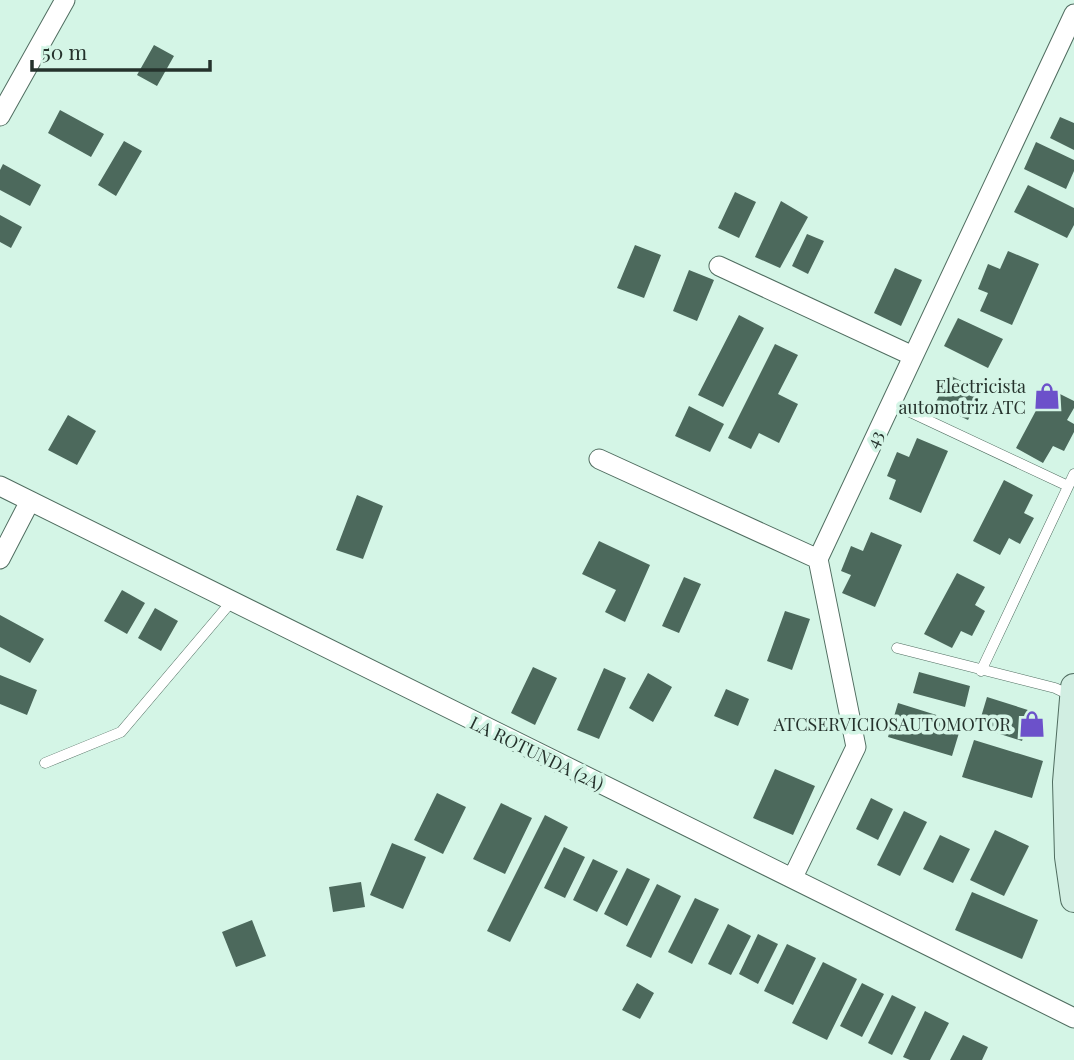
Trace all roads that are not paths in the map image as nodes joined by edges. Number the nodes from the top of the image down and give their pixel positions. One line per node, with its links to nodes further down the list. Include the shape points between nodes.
1 (65, 0): 3 (street)
2 (1074, 15): 5 (street, 43)
3 (0, 116)
4 (719, 266): 5 (street)
5 (913, 356): 6 (street, 43)
6 (891, 403): 10 (lane); 13 (street, 43)
7 (599, 459): 13 (street)
8 (1074, 474): 10 (lane)
9 (0, 486): 11 (street, LA ROTUNDA (2A))
10 (1068, 486): 16 (lane)
11 (30, 501): 12 (street); 14 (street, LA ROTUNDA (2A))
12 (0, 559)
13 (818, 559): 19 (street, via 856,747)
14 (232, 601): 18 (lane, via 121,732); 19 (street, LA ROTUNDA (2A))
15 (897, 648): 16 (lane)
16 (981, 670): 17 (lane)
17 (1073, 692): 20 (main road, via 1066,782)
18 (45, 762)
19 (793, 877): 21 (street, LA ROTUNDA (2A))
20 (1074, 899)
21 (1074, 1018)

